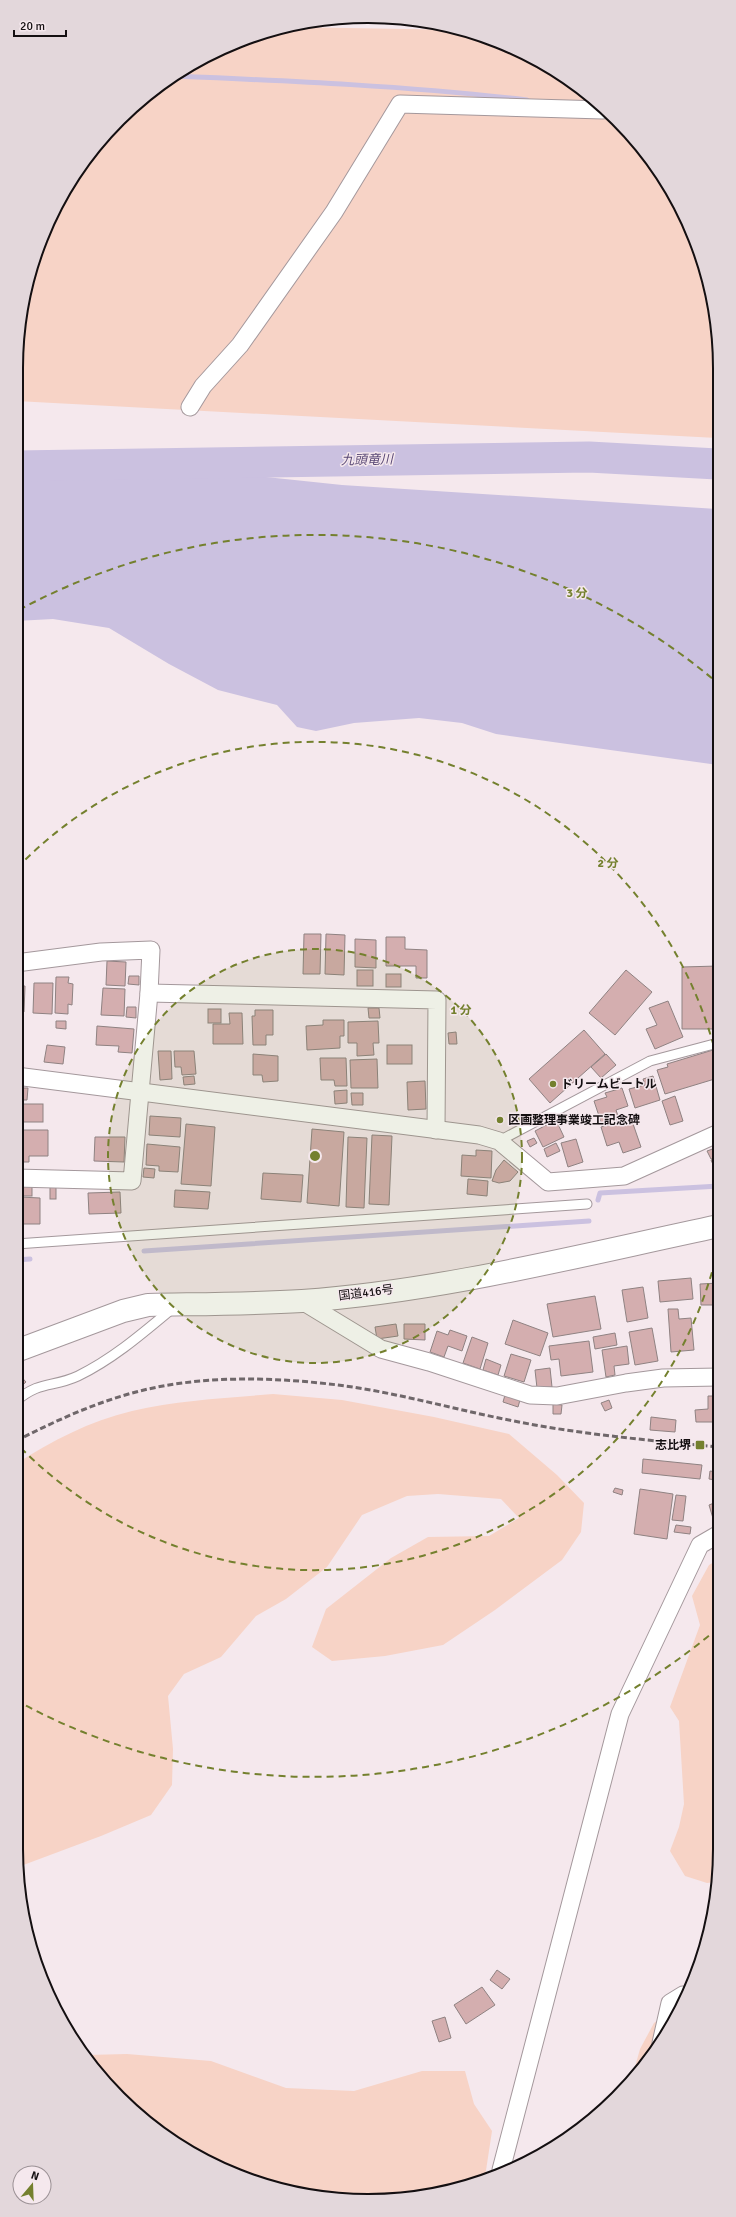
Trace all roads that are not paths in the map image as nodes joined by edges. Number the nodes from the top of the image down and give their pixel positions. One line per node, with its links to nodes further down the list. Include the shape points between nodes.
1 (596, 110): 2 (street, via 400,104 334,212 240,346 203,386)
2 (190, 407)
3 (23, 962): 4 (street, via 101,952 150,950)
4 (150, 993): 7 (street); 8 (street, via 436,1000)
5 (713, 1044): 10 (lane, via 650,1061)
6 (23, 1077): 7 (street)
7 (140, 1092): 8 (street); 11 (street, via 132,1181)
8 (436, 1130): 10 (street, via 479,1135)
9 (713, 1136): 10 (street, via 624,1176 548,1182)
10 (499, 1141)
11 (23, 1178)
12 (587, 1204): 14 (lane)
13 (713, 1227): 15 (highway, 国道416号, via 495,1273 403,1289)
14 (23, 1244)
15 (302, 1301): 16 (highway, 国道416号); 18 (street, via 381,1349 530,1395 557,1396 634,1382)
16 (177, 1304): 17 (highway, 国道416号, via 148,1305 123,1311); 19 (lane, via 125,1347 78,1376 40,1385)
17 (23, 1348)
18 (713, 1377)
19 (23, 1395)
20 (713, 1537): 23 (street, via 700,1545 620,1714)
21 (679, 1997): 22 (street, via 670,2003)
22 (665, 2025)
23 (501, 2168)

